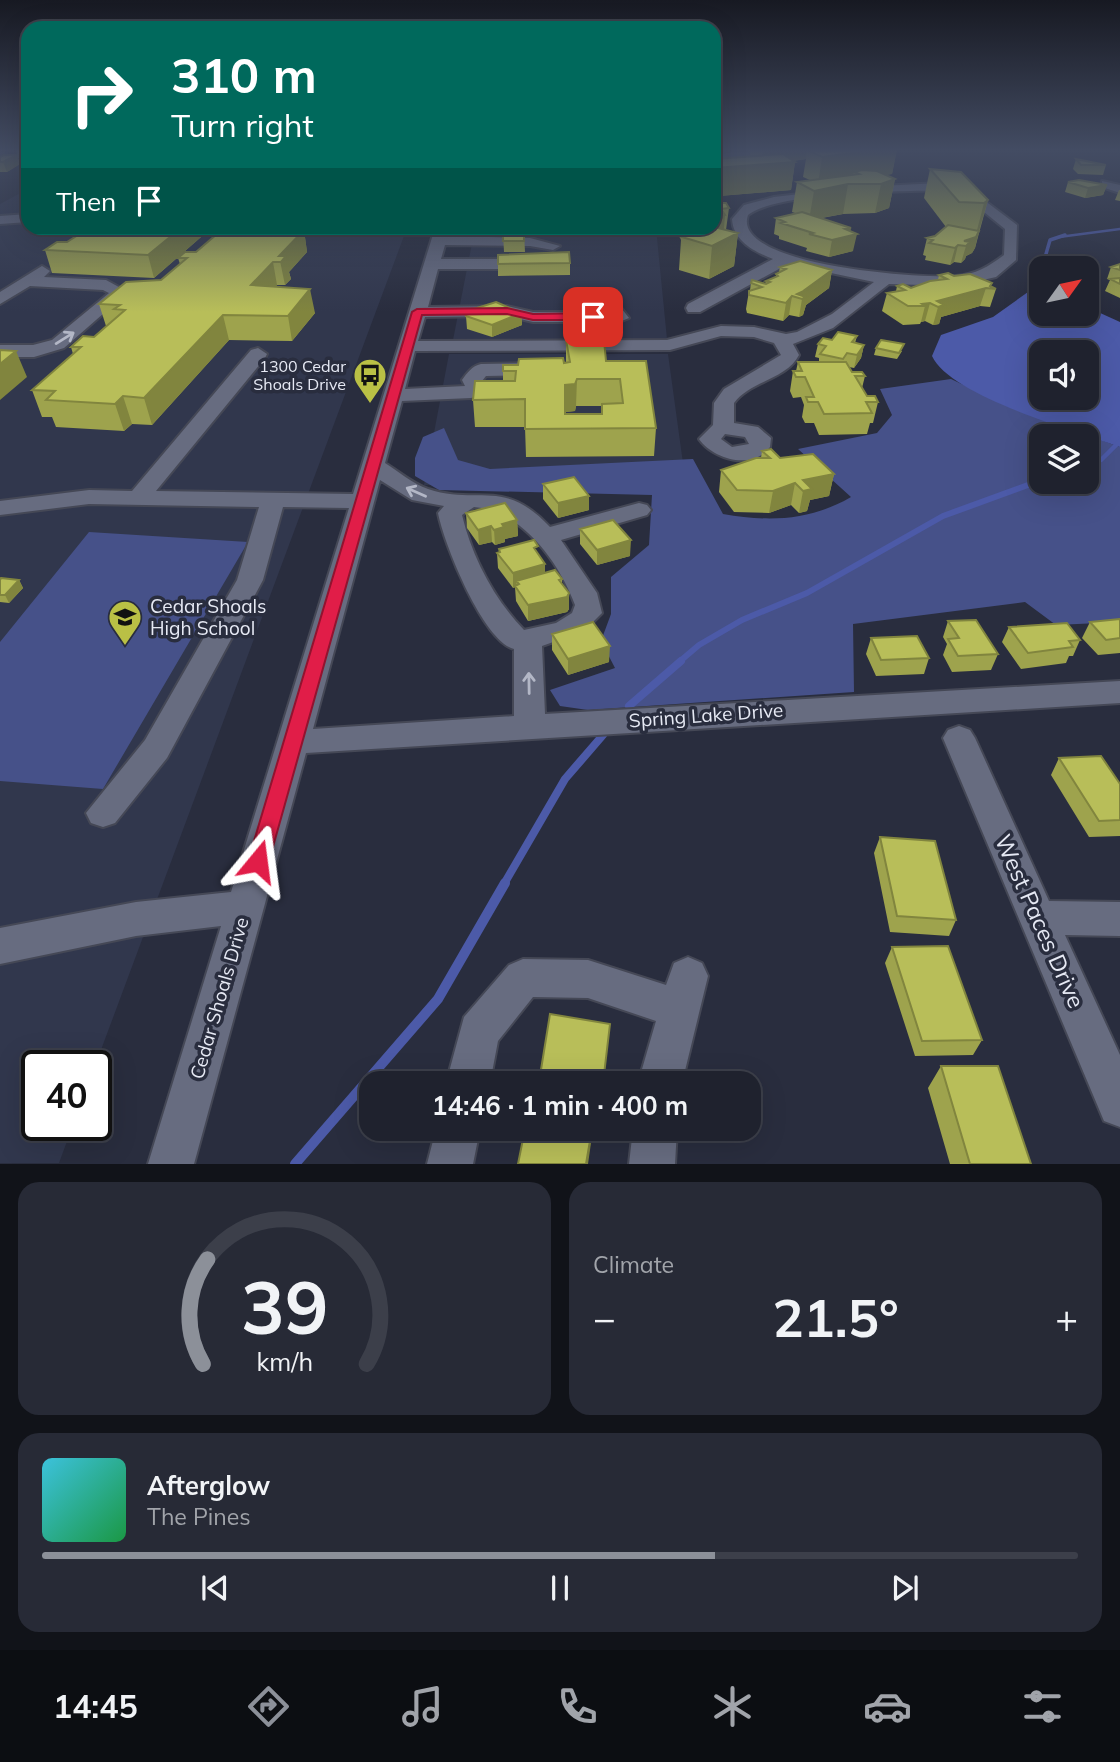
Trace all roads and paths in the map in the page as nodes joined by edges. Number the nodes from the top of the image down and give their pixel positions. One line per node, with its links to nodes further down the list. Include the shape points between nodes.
1 (766, 203): 4 (street)
2 (982, 203): 15 (street, via 1008,223 1014,234 1010,261 998,271 968,278)
3 (724, 207): 4 (street)
4 (744, 211): 11 (street, via 738,222 746,237)
5 (21, 218): 6 (street)
6 (0, 220)
7 (440, 235): 13 (street, Cedar Shoals Drive)
8 (448, 235): 9 (street)
9 (552, 246)
10 (59, 259): 14 (street)
11 (785, 259): 15 (street); 17 (street)
12 (509, 263): 13 (street)
13 (430, 264): 18 (street, Cedar Shoals Drive)
14 (29, 281): 16 (street); 25 (street, one-way to 14, via 34,351 58,344 120,292 106,285)
15 (883, 281): 22 (street, via 815,331)
16 (0, 299)
17 (694, 308)
18 (417, 312): 19 (street, via 507,311 533,317); 24 (street, Cedar Shoals Drive)
19 (593, 317)
20 (722, 326): 21 (street)
21 (696, 332): 22 (street, via 756,332); 23 (street)
22 (782, 340): 23 (street, via 770,348); 31 (street, via 788,359 727,396 720,411)
23 (670, 345): 24 (street)
24 (408, 346): 30 (street, Cedar Shoals Drive)
25 (0, 351)
26 (258, 354): 33 (street)
27 (552, 368): 29 (street, via 481,370 472,380)
28 (506, 388): 29 (street)
29 (478, 393): 30 (street)
30 (393, 396): 32 (street, Cedar Shoals Drive)
31 (724, 428)
32 (374, 466): 35 (street, Cedar Shoals Drive); 36 (street, one-way to 32, via 420,495)
33 (139, 497): 34 (street); 37 (street, via 66,498)
34 (273, 499): 35 (street); 45 (street, via 250,580 156,749)
35 (364, 501): 44 (street, Cedar Shoals Drive)
36 (463, 502): 39 (street, via 508,506 526,516); 40 (street, via 450,513 453,533 502,626 518,641)
37 (0, 508)
38 (639, 510): 39 (street)
39 (544, 537): 40 (street, via 590,604 588,613 575,623)
40 (528, 639): 42 (street, one-way to 40)
41 (1120, 692): 42 (street, Spring Lake Drive)
42 (530, 726): 44 (street, Spring Lake Drive)
43 (959, 738): 47 (street, West Paces Drive)
44 (293, 743): 46 (street, Cedar Shoals Drive)
45 (103, 813)
46 (245, 908): 49 (street, via 136,919); 55 (street, Cedar Shoals Drive)
47 (1039, 918): 48 (street); 52 (street, West Paces Drive)
48 (1120, 919)
49 (0, 946)
50 (471, 1071): 51 (street, via 479,1032 523,978 588,979 684,993)
51 (663, 1071)
52 (1120, 1105)
53 (455, 1141): 56 (street)
54 (654, 1141): 57 (street)
55 (171, 1164)
56 (450, 1164)
57 (652, 1164)

